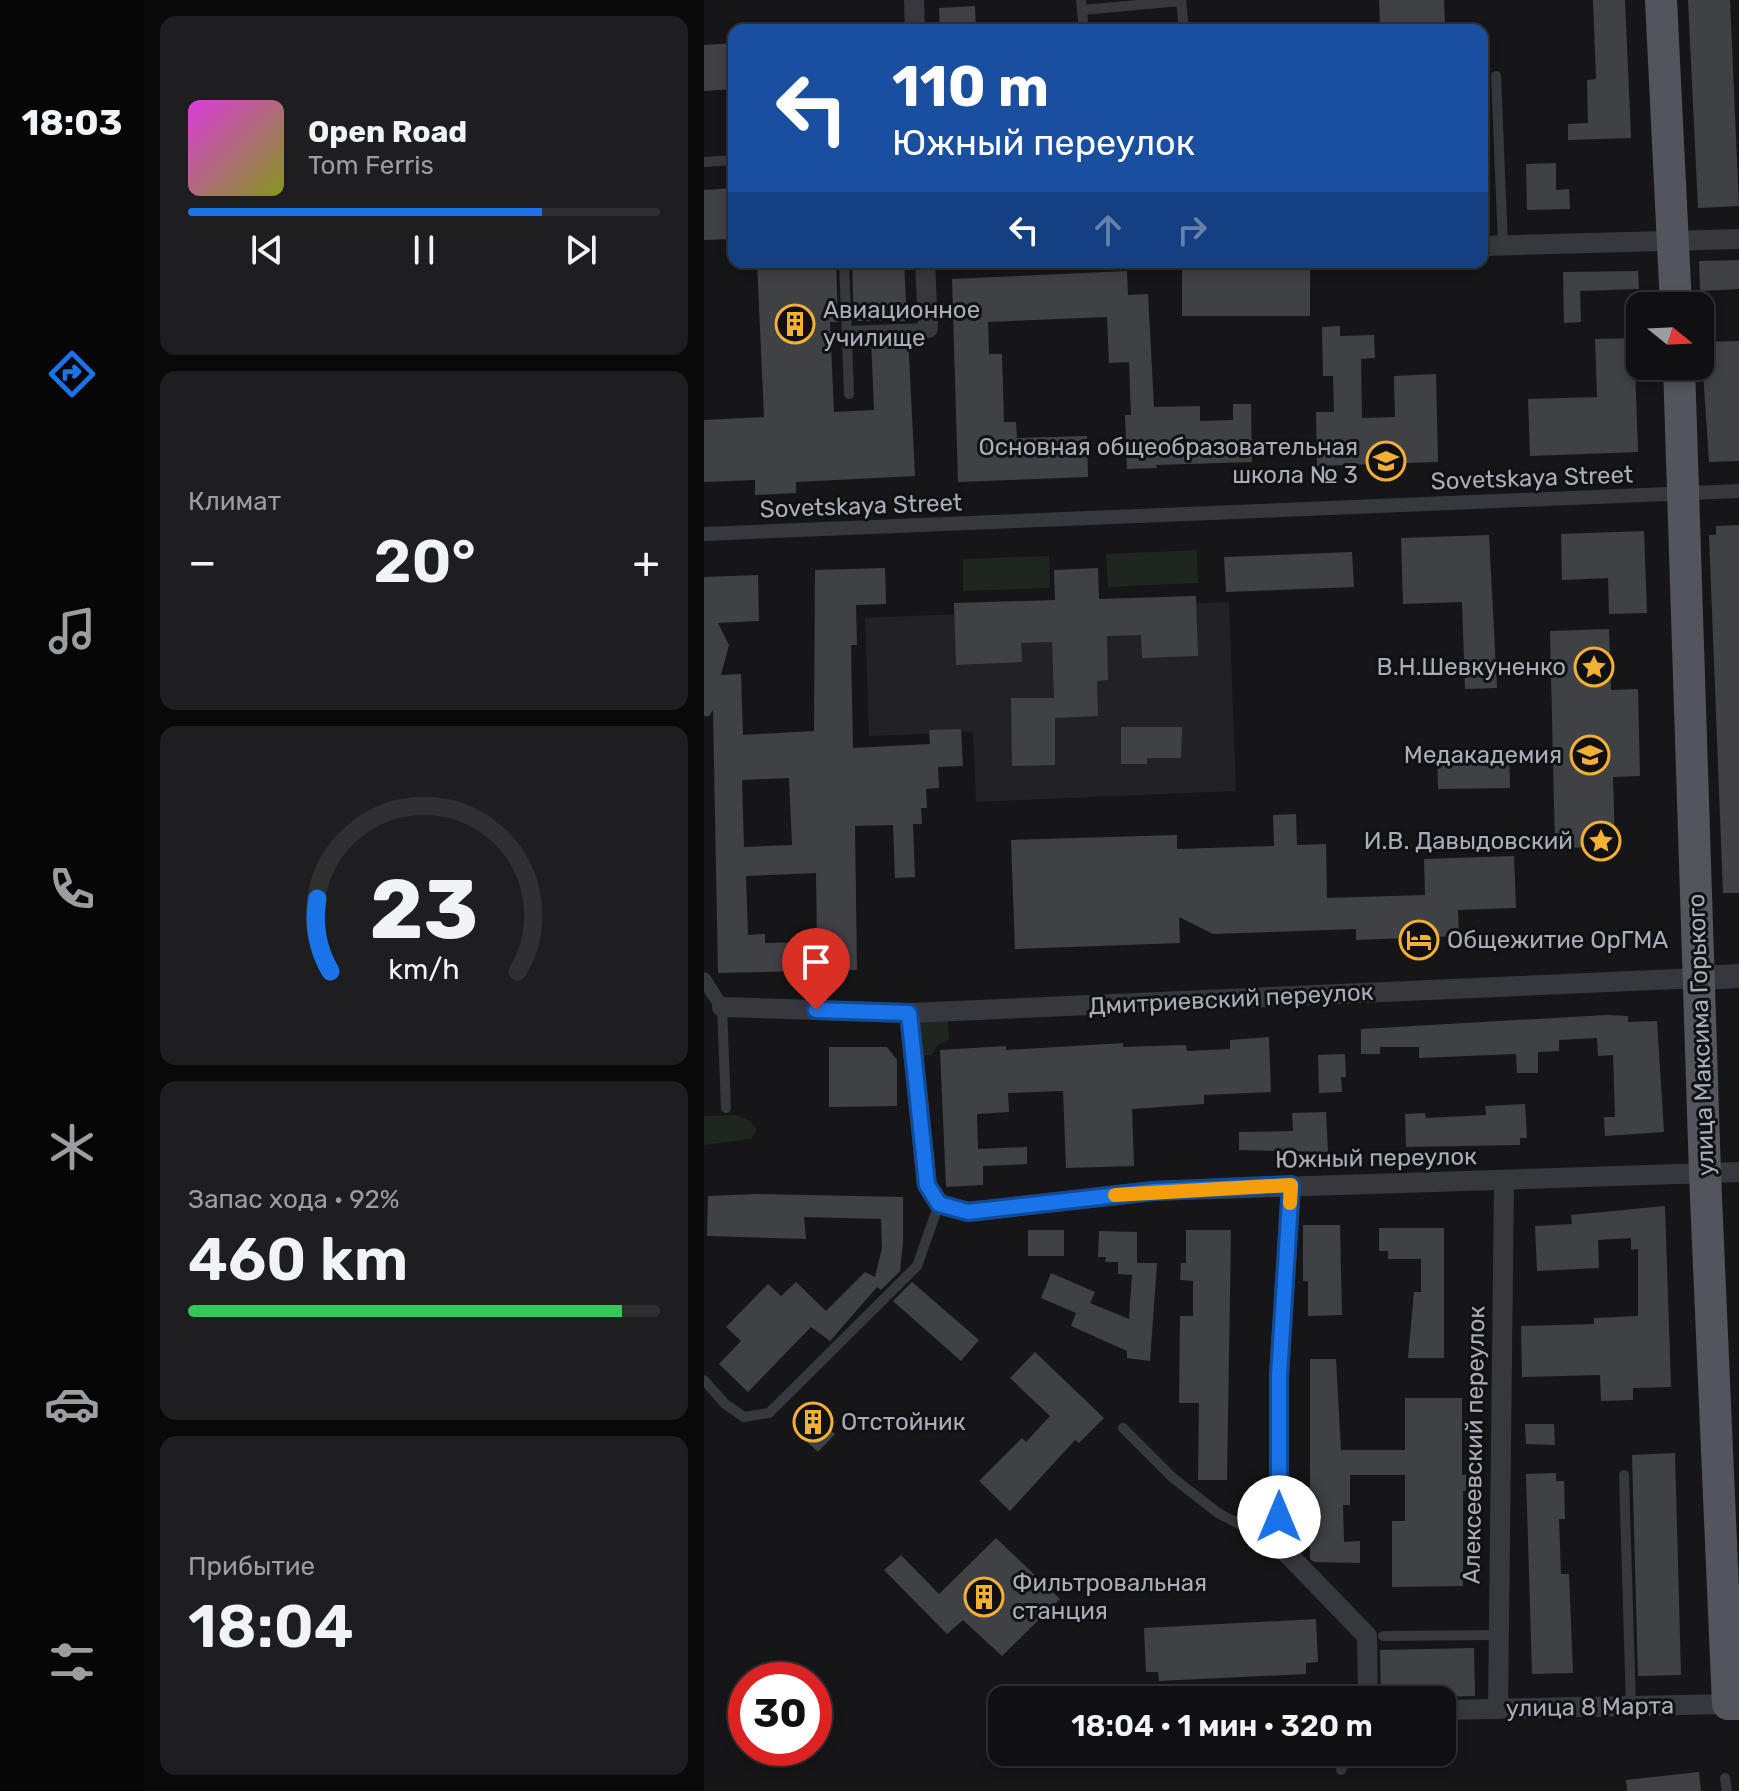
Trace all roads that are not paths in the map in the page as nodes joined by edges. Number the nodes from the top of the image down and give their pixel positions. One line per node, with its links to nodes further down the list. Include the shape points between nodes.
1 (914, 0): 5 (street)
2 (1181, 0): 4 (lane); 6 (lane)
3 (1661, 0): 11 (main road)
4 (1081, 5)
5 (915, 24)
6 (1183, 24)
7 (1496, 76): 13 (lane)
8 (728, 160): 9 (lane)
9 (704, 162)
10 (1739, 239): 11 (street)
11 (1674, 241): 13 (street); 16 (main road)
12 (1488, 246): 13 (street)
13 (1503, 246)
14 (844, 268): 18 (lane)
15 (925, 268): 17 (street)
16 (1676, 292)
17 (928, 328): 18 (lane)
18 (847, 331): 20 (lane)
19 (1680, 380): 22 (main road, улица Максима Горького)
20 (849, 394)
21 (1739, 491): 22 (street, Sovetskaya Street)
22 (1685, 494): 23 (street, Sovetskaya Street); 25 (main road, улица Максима Горького)
23 (704, 534)
24 (1739, 976): 25 (street, Дмитриевский переулок)
25 (1699, 978): 28 (street, Дмитриевский переулок); 31 (main road, улица Максима Горького)
26 (704, 979): 27 (street)
27 (722, 1007): 28 (street, Дмитриевский переулок); 29 (lane)
28 (909, 1013): 34 (street, via 927,1185)
29 (726, 1108)
30 (1739, 1172): 31 (street, Южный переулок)
31 (1705, 1174): 32 (street, Южный переулок); 42 (main road, улица Максима Горького)
32 (1504, 1181): 33 (street, Южный переулок); 39 (street, Алексеевский переулок)
33 (1291, 1185): 34 (street, Южный переулок, via 1153,1191 968,1212); 38 (street, via 1279,1376)
34 (939, 1204): 35 (lane, via 917,1266 769,1413 744,1417)
35 (704, 1380)
36 (1123, 1428): 38 (lane, via 1218,1513)
37 (1624, 1475): 43 (lane)
38 (1279, 1545): 41 (street, via 1367,1636)
39 (1497, 1635): 40 (lane); 44 (street, Алексеевский переулок)
40 (1383, 1636)
41 (1368, 1686)
42 (1734, 1704): 43 (street, улица 8 Марта)
43 (1631, 1706): 44 (street, улица 8 Марта)
44 (1498, 1709): 45 (street, улица 8 Марта)
45 (1456, 1710)
46 (1343, 1766): 47 (lane)
47 (1341, 1770)
48 (1725, 1778): 49 (lane)
49 (1727, 1791)

